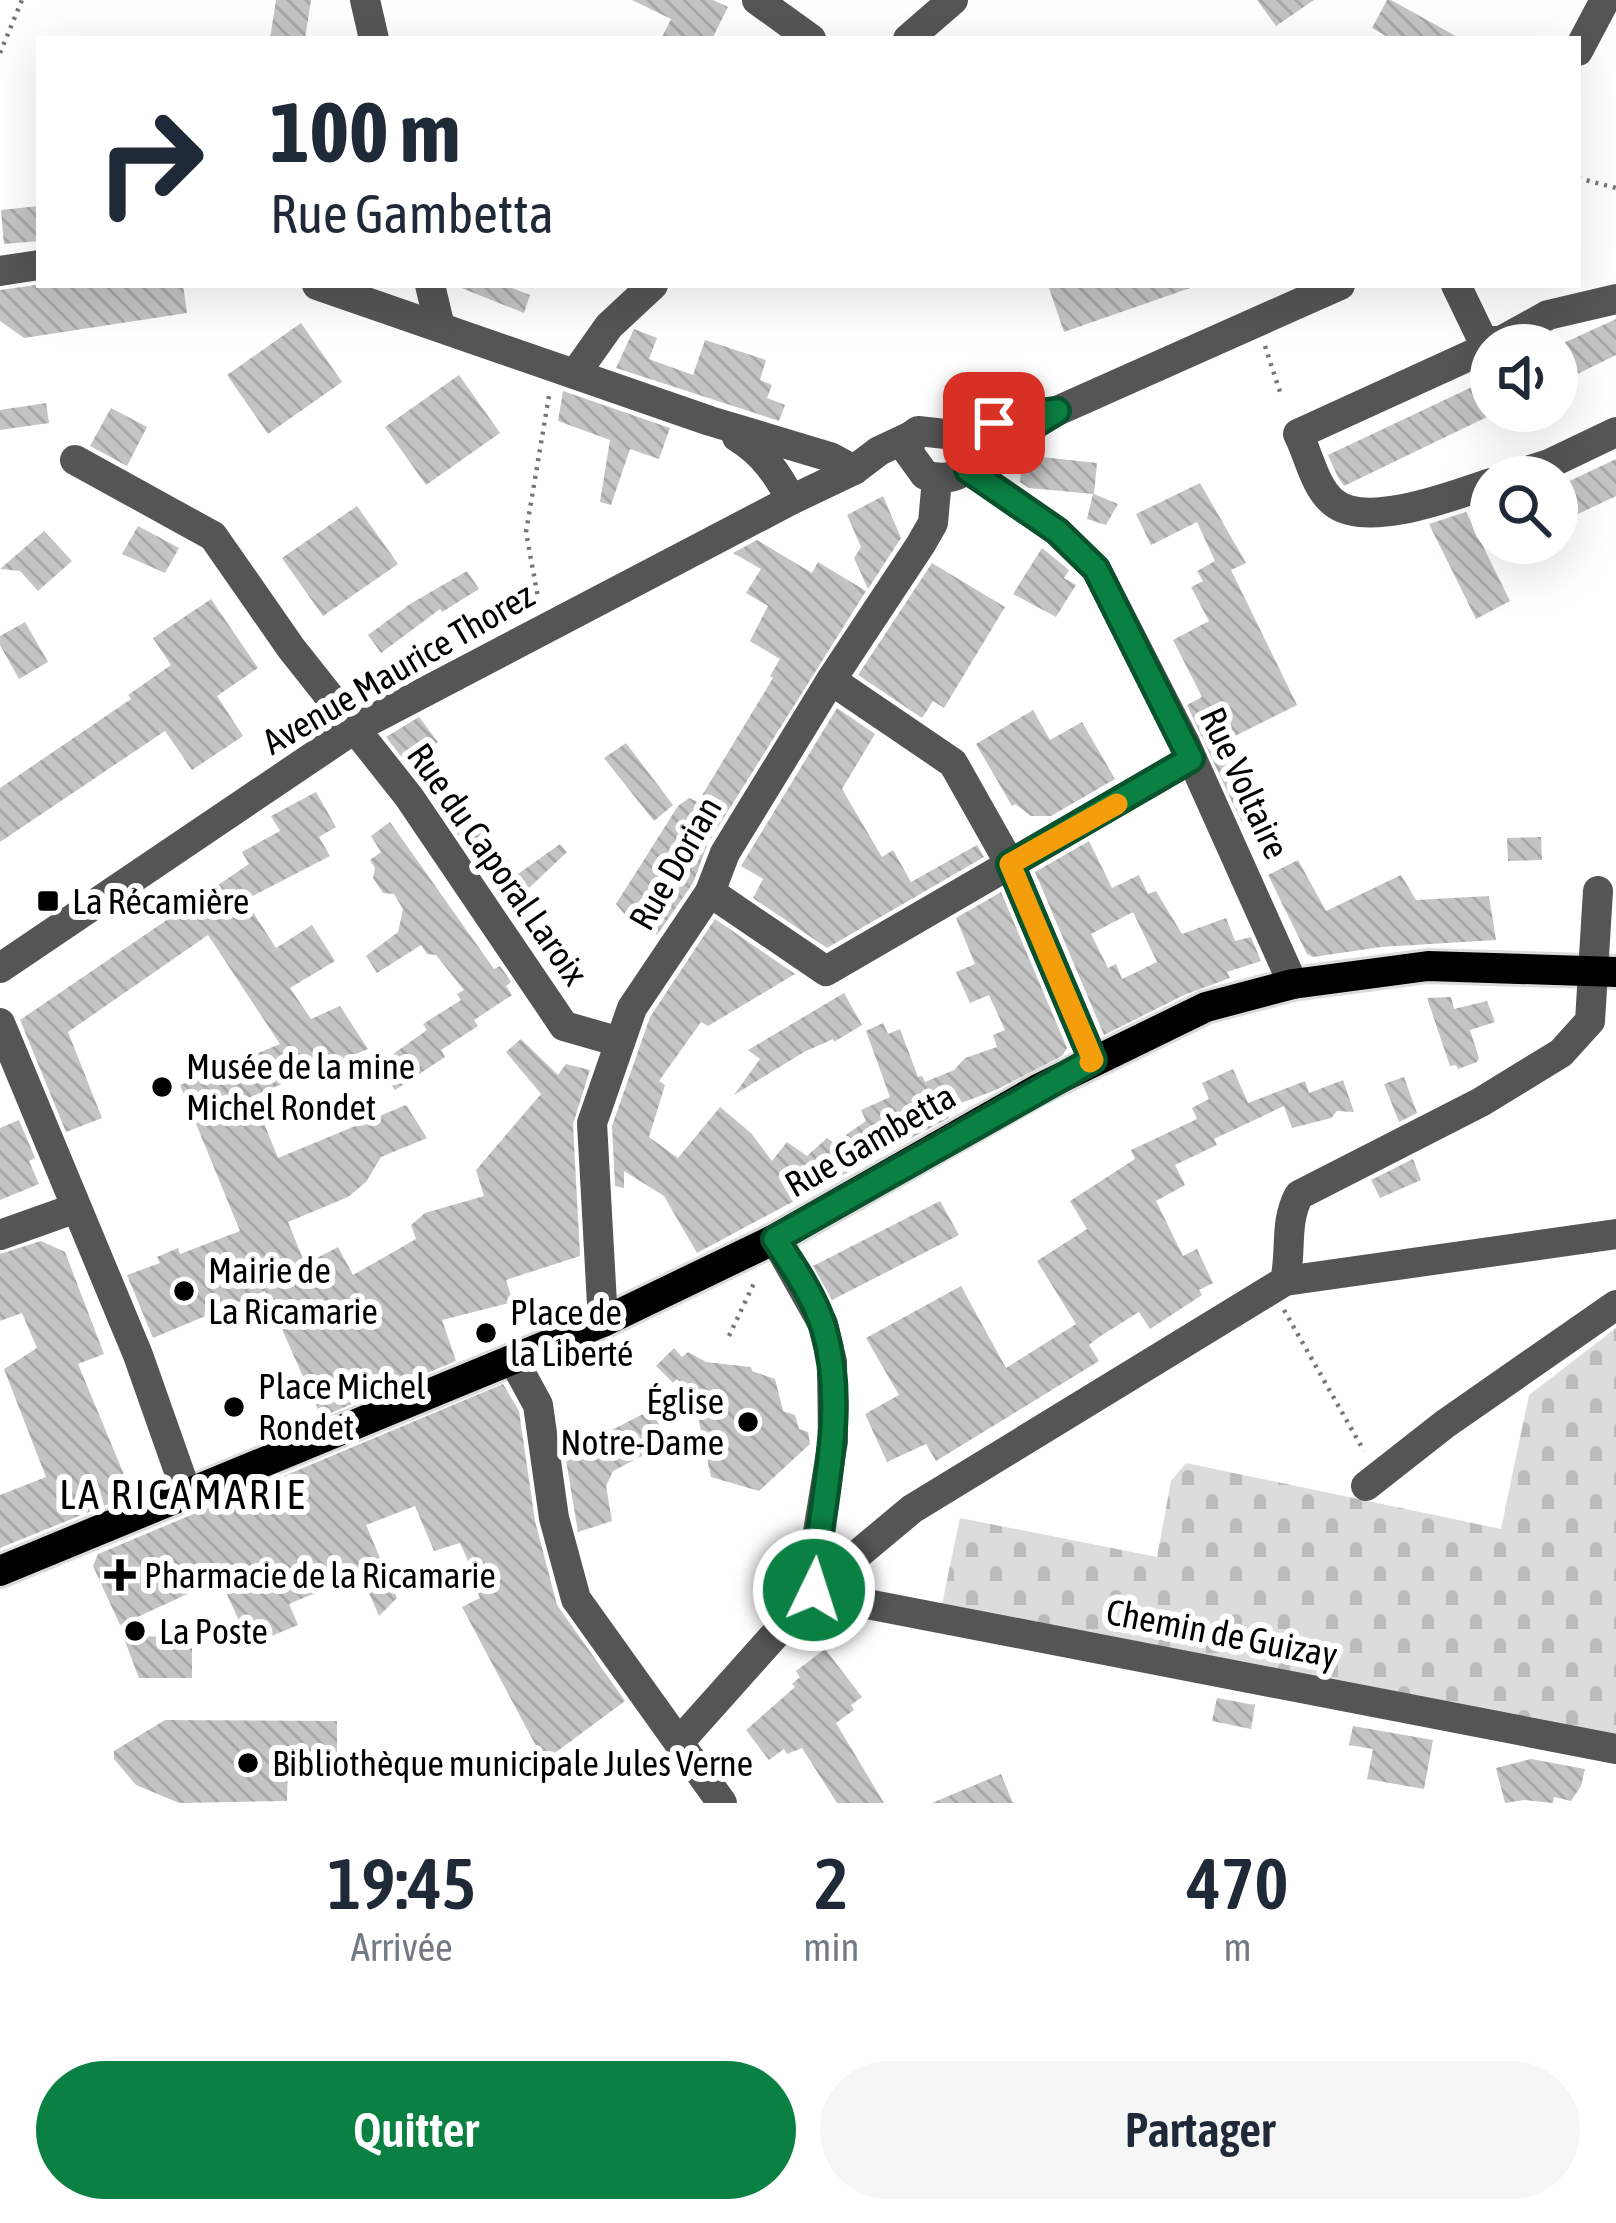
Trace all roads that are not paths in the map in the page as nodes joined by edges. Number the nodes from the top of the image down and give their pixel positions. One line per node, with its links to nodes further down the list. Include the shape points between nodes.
1 (365, 0): 5 (street)
2 (757, 0): 6 (street)
3 (953, 0): 7 (street)
4 (1605, 0): 8 (street)
5 (373, 36)
6 (807, 36)
7 (911, 36)
8 (1581, 45)
9 (36, 265): 10 (street)
10 (0, 271)
11 (326, 288): 19 (street)
12 (431, 288): 19 (street)
13 (650, 288): 21 (street)
14 (1333, 288): 24 (street, via 1057,411 1011,416)
15 (1457, 288): 17 (street)
16 (1616, 299): 18 (street)
17 (1475, 324)
18 (1532, 324)
19 (440, 327): 21 (street)
20 (1470, 355): 29 (street, via 1298,434 1318,481 1341,507 1414,508)
21 (564, 370): 22 (street)
22 (710, 421): 28 (street); 30 (street, via 757,449)
23 (1616, 432): 25 (street)
24 (971, 455): 27 (street); 27 (street, via 925,431); 33 (street, Rue Voltaire, via 1096,569)
25 (1566, 456)
26 (75, 460): 32 (street, Rue du Caporal Laroix, via 212,536)
27 (921, 461): 28 (street, Avenue Maurice Thorez); 31 (street, Rue Dorian, via 933,523)
28 (854, 470): 30 (street, Avenue Maurice Thorez)
29 (1470, 490)
30 (790, 500): 32 (street, Avenue Maurice Thorez)
31 (831, 680): 34 (street, via 953,763); 36 (street, Rue Dorian, via 725,853)
32 (354, 729): 37 (street, Avenue Maurice Thorez); 41 (street, Rue du Caporal Laroix, via 564,1026)
33 (1191, 759): 34 (street); 39 (street, Rue Voltaire)
34 (1010, 864): 36 (street, via 826,971); 42 (street)
35 (1598, 891): 38 (street)
36 (710, 892): 41 (street, Rue Dorian, via 632,1009)
37 (0, 968)
38 (1604, 973): 39 (main road, Rue Gambetta, via 1428,966); 47 (street, via 1590,1021 1561,1053 1299,1195 1287,1217 1291,1255)
39 (1293, 983): 42 (main road, Rue Gambetta, via 1206,1007)
40 (0, 1023): 43 (street)
41 (620, 1042): 49 (street, Rue Dorian, via 592,1123)
42 (1093, 1060): 46 (main road, Rue Gambetta)
43 (76, 1208): 45 (street); 52 (street)
44 (1616, 1234): 47 (street)
45 (0, 1235)
46 (775, 1239): 49 (main road, Rue Gambetta); 54 (street, via 823,1324 832,1362 833,1441)
47 (1279, 1285): 54 (street, via 911,1509)
48 (1616, 1305): 51 (street)
49 (602, 1322): 50 (main road, Rue Gambetta)
50 (514, 1361): 52 (main road, Rue Gambetta); 55 (street, via 538,1405 554,1518 576,1599)
51 (1372, 1481)
52 (187, 1494): 53 (main road, Rue Gambetta)
53 (0, 1571)
54 (814, 1590): 55 (street); 56 (street, Chemin de Guizay)
55 (680, 1742): 57 (street)
56 (1616, 1749)
57 (722, 1803)

